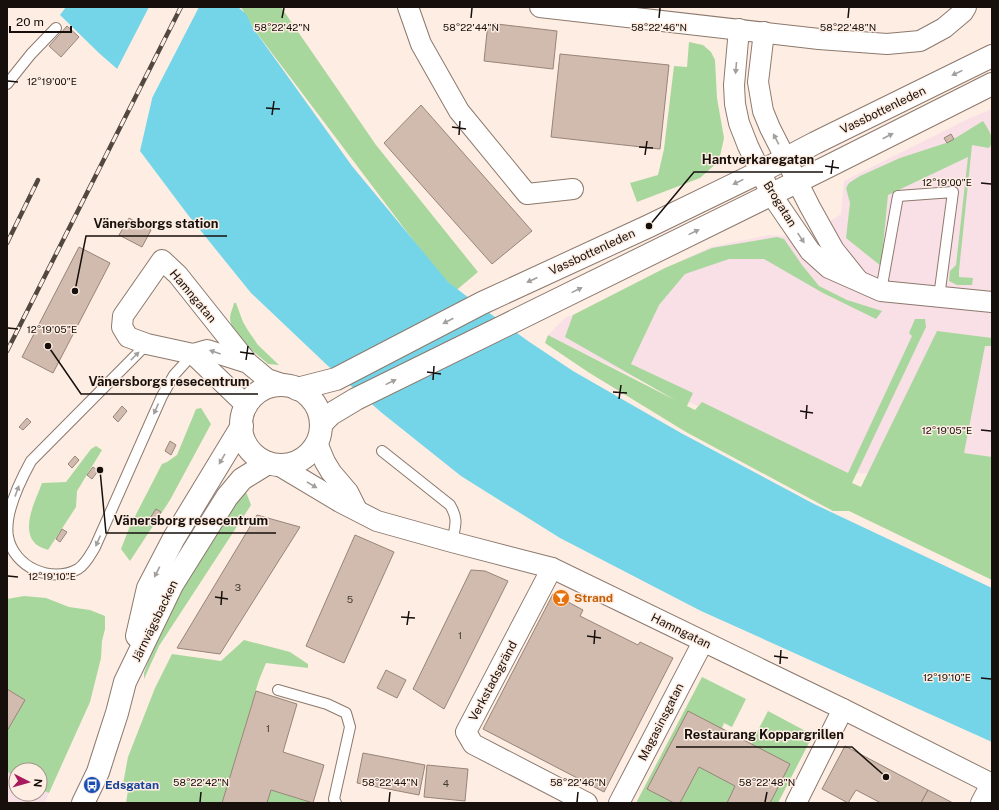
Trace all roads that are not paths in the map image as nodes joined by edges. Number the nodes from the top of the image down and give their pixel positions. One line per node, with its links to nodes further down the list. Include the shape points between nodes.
1 (408, 7): 13 (street, via 421,44 459,111 527,194)
2 (540, 7): 5 (street)
3 (966, 7): 6 (street, via 944,28 920,41 887,44)
4 (56, 28): 8 (lane)
5 (739, 29): 6 (street); 11 (street, Brogatan, one-way to 11, via 735,104 744,139)
6 (764, 32): 10 (street, Brogatan, one-way to 6, via 763,112 758,82)
7 (992, 56): 10 (main road, Vassbottenleden, one-way to 10)
8 (7, 84)
9 (992, 84): 12 (main road, Vassbottenleden, one-way to 9)
10 (786, 158): 11 (main road, Vassbottenleden); 12 (street, Brogatan)
11 (760, 172): 14 (street, Brogatan); 22 (main road, Vassbottenleden, one-way to 22, via 482,303 336,379)
12 (797, 181): 14 (main road, Vassbottenleden); 15 (street, Brogatan, via 834,250)
13 (574, 188)
14 (771, 194): 15 (street, Brogatan, one-way to 15, via 810,251 829,268); 24 (main road, Vassbottenleden, one-way to 14, via 331,414 356,399)
15 (859, 281): 16 (street, Brogatan)
16 (881, 291): 17 (street, Brogatan); 17 (lane, via 898,196 953,192)
17 (939, 297): 18 (street, Brogatan)
18 (992, 302)
19 (147, 344): 20 (street, Hamngatan); 20 (lane, one-way to 19, via 174,375 162,396 95,547 85,563 72,572 61,574 50,574 30,568 16,556 8,537 9,514 23,474 31,461); 21 (street, Hamngatan, via 128,337 122,327 124,316 162,260 178,275)
20 (193, 354): 21 (street, Hamngatan, one-way to 20, via 208,350); 23 (street)
21 (248, 363): 22 (street, Hamngatan, via 267,378)
22 (292, 387): 23 (main road, via 276,386 264,389); 24 (main road, via 305,394 315,405 319,414)
23 (244, 416): 26 (main road, via 243,437 249,448 257,457); 31 (main road, one-way to 31, via 148,588)
24 (319, 434): 26 (main road, via 310,452 301,460 290,464); 27 (street, via 331,472 348,492)
25 (382, 451): 28 (lane, via 450,505 456,520)
26 (273, 464): 27 (street, Hamngatan, one-way to 27); 31 (main road, Järnvägsbacken, via 242,478 227,497 172,585)
27 (357, 510): 28 (street, Hamngatan, via 377,521)
28 (452, 542): 29 (street, Hamngatan)
29 (552, 568): 30 (street, Hamngatan); 37 (street, Verkstadsgränd, via 466,732 473,744)
30 (703, 642): 33 (street, Hamngatan); 38 (street, Magasinsgatan)
31 (125, 682): 35 (main road, Järnvägsbacken, via 98,772)
32 (278, 690): 36 (lane, via 327,704 346,713 350,727 334,799)
33 (843, 709): 34 (street, Hamngatan); 39 (street)
34 (992, 784): 40 (street)
35 (83, 803)
36 (336, 803)
37 (587, 803)
38 (619, 803)
39 (796, 803)
40 (981, 803)

